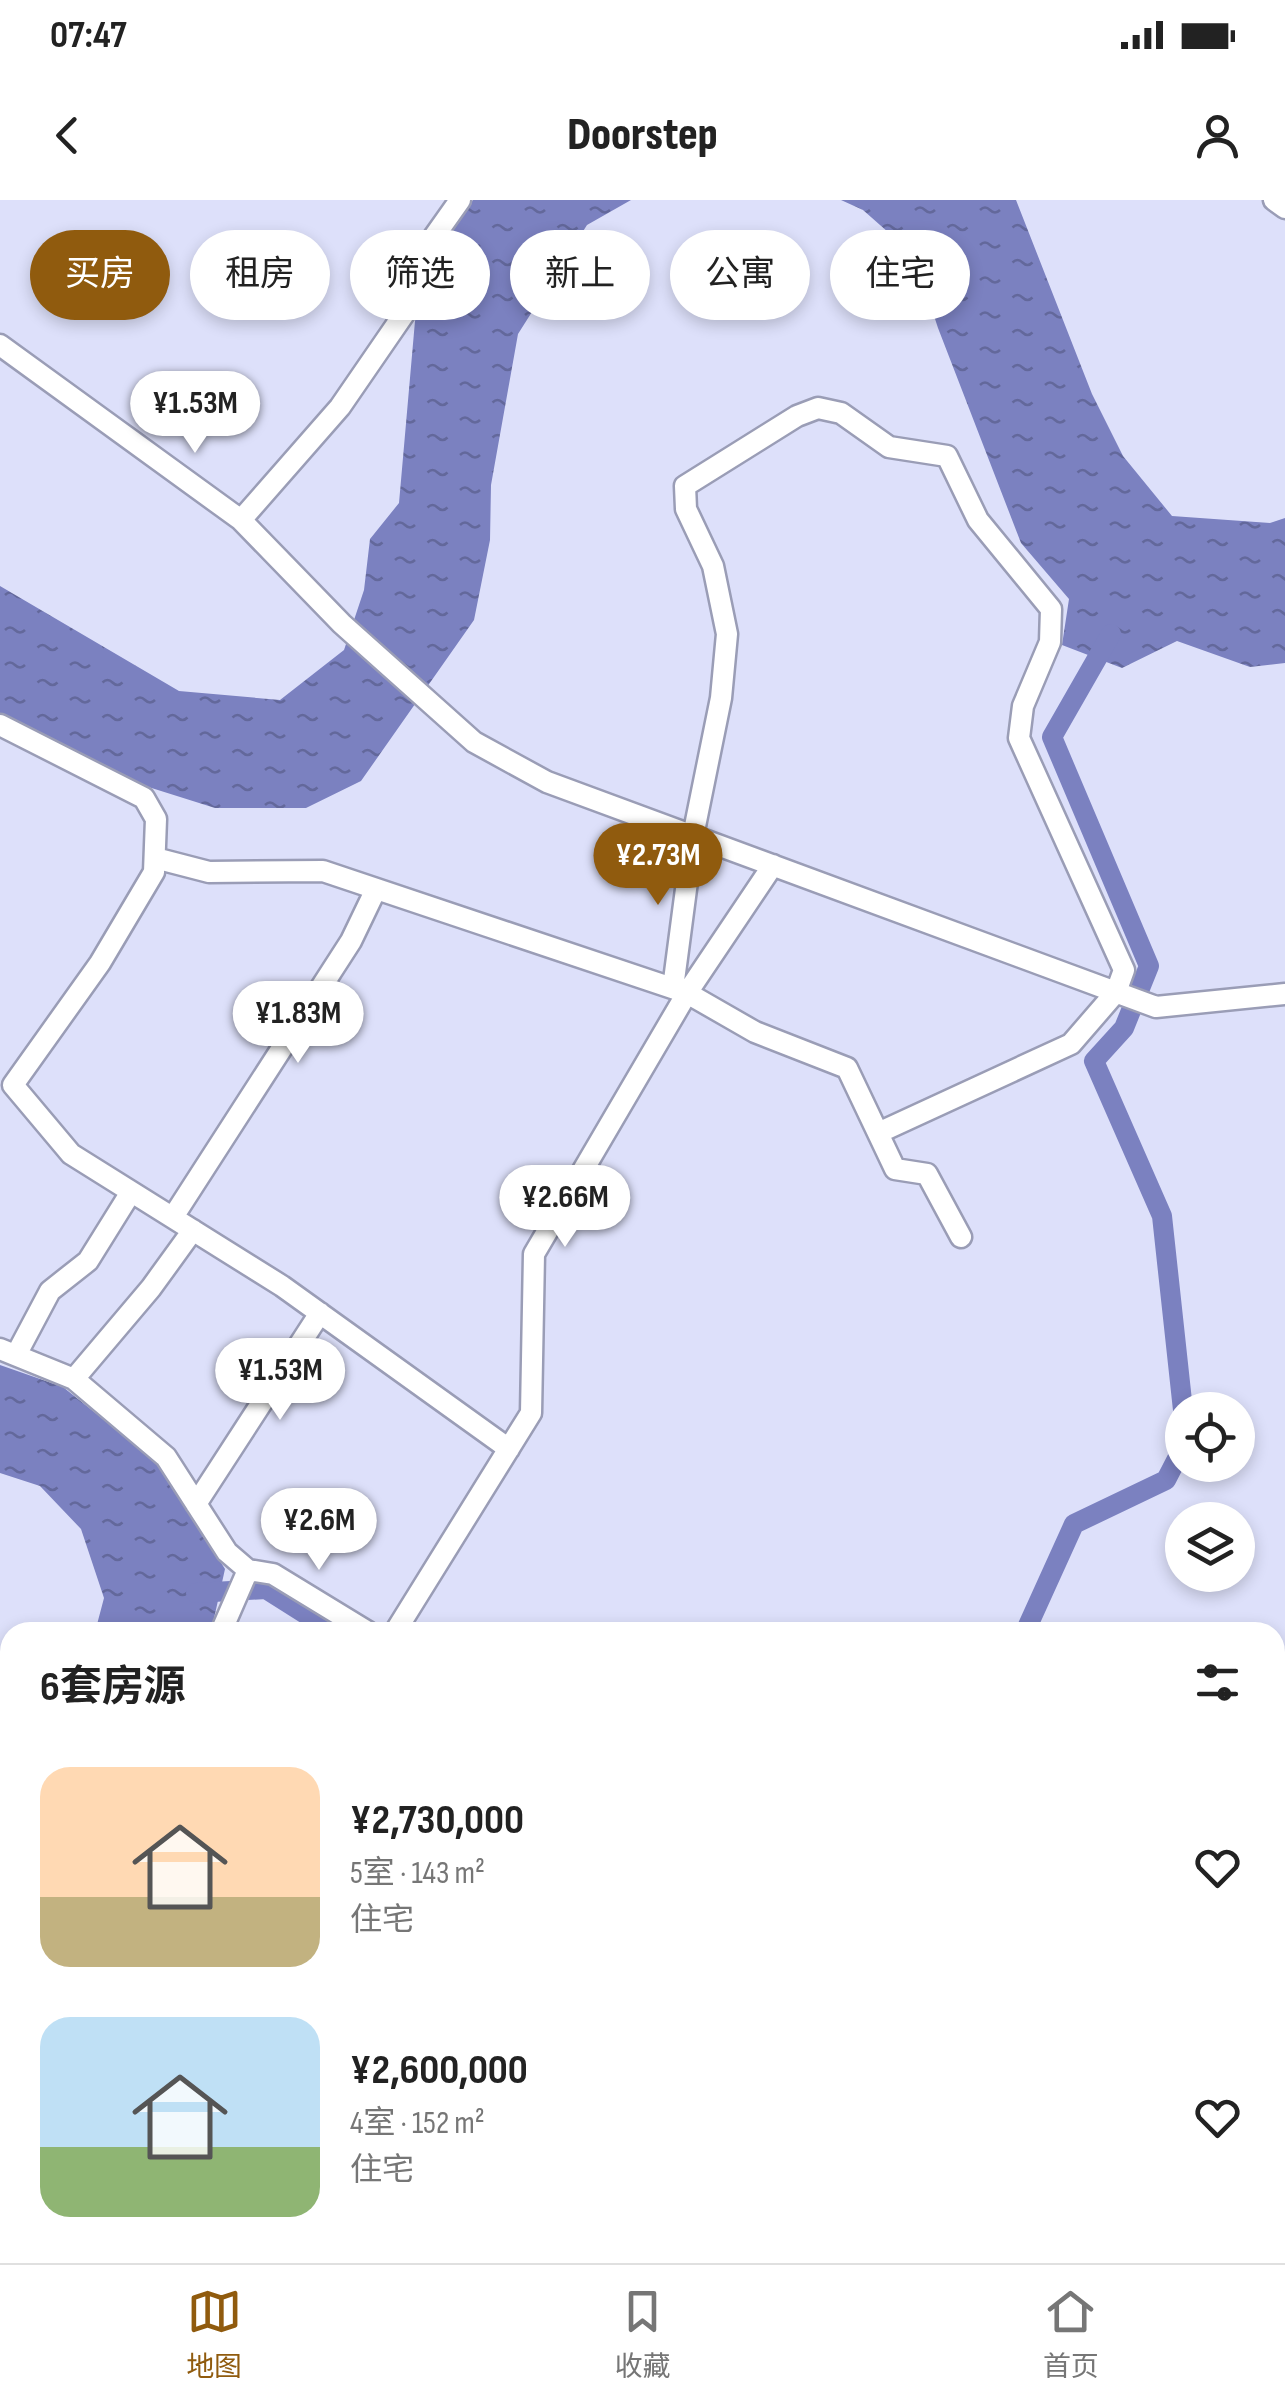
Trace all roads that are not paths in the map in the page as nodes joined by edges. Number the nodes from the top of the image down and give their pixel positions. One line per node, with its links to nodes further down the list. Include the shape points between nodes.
1 (460, 200): 5 (street, via 431,240 406,311 340,407)
2 (1274, 200): 3 (street)
3 (1285, 208)
4 (0, 345): 5 (street)
5 (241, 520): 7 (street, via 342,624 474,742 547,782)
6 (0, 725): 8 (street, via 144,798 156,819)
7 (693, 836): 9 (street); 11 (street); 12 (street, via 727,634 714,566 686,508 685,486 797,416 818,408 841,414 889,447 947,456 978,520 1051,609 1050,642 1023,706 1019,738 1124,970)
8 (154, 858): 10 (street, via 209,872 323,870); 14 (street, via 154,872 100,963)
9 (773, 866): 11 (street); 12 (street)
10 (376, 889): 11 (street); 17 (street, via 352,941)
11 (680, 990): 15 (street, via 755,1032 847,1068); 23 (street, via 534,1254 531,1412)
12 (1116, 992): 13 (street, via 1156,1007); 15 (street, via 1071,1044)
13 (1285, 994)
14 (7, 1092): 16 (street, via 71,1154)
15 (878, 1133): 19 (street, via 895,1169 927,1174)
16 (131, 1192): 17 (street); 21 (street, via 88,1261 50,1292)
17 (173, 1218): 18 (street)
18 (193, 1230): 20 (street); 22 (street)
19 (961, 1238)
20 (320, 1312): 23 (street); 24 (street)
21 (8, 1352): 22 (street)
22 (74, 1380): 24 (street, via 166,1457)
23 (508, 1448): 28 (street)
24 (196, 1504): 25 (street, via 227,1552)
25 (248, 1570): 26 (street); 27 (street, via 273,1574)
26 (225, 1622)
27 (352, 1622)
28 (401, 1622)

